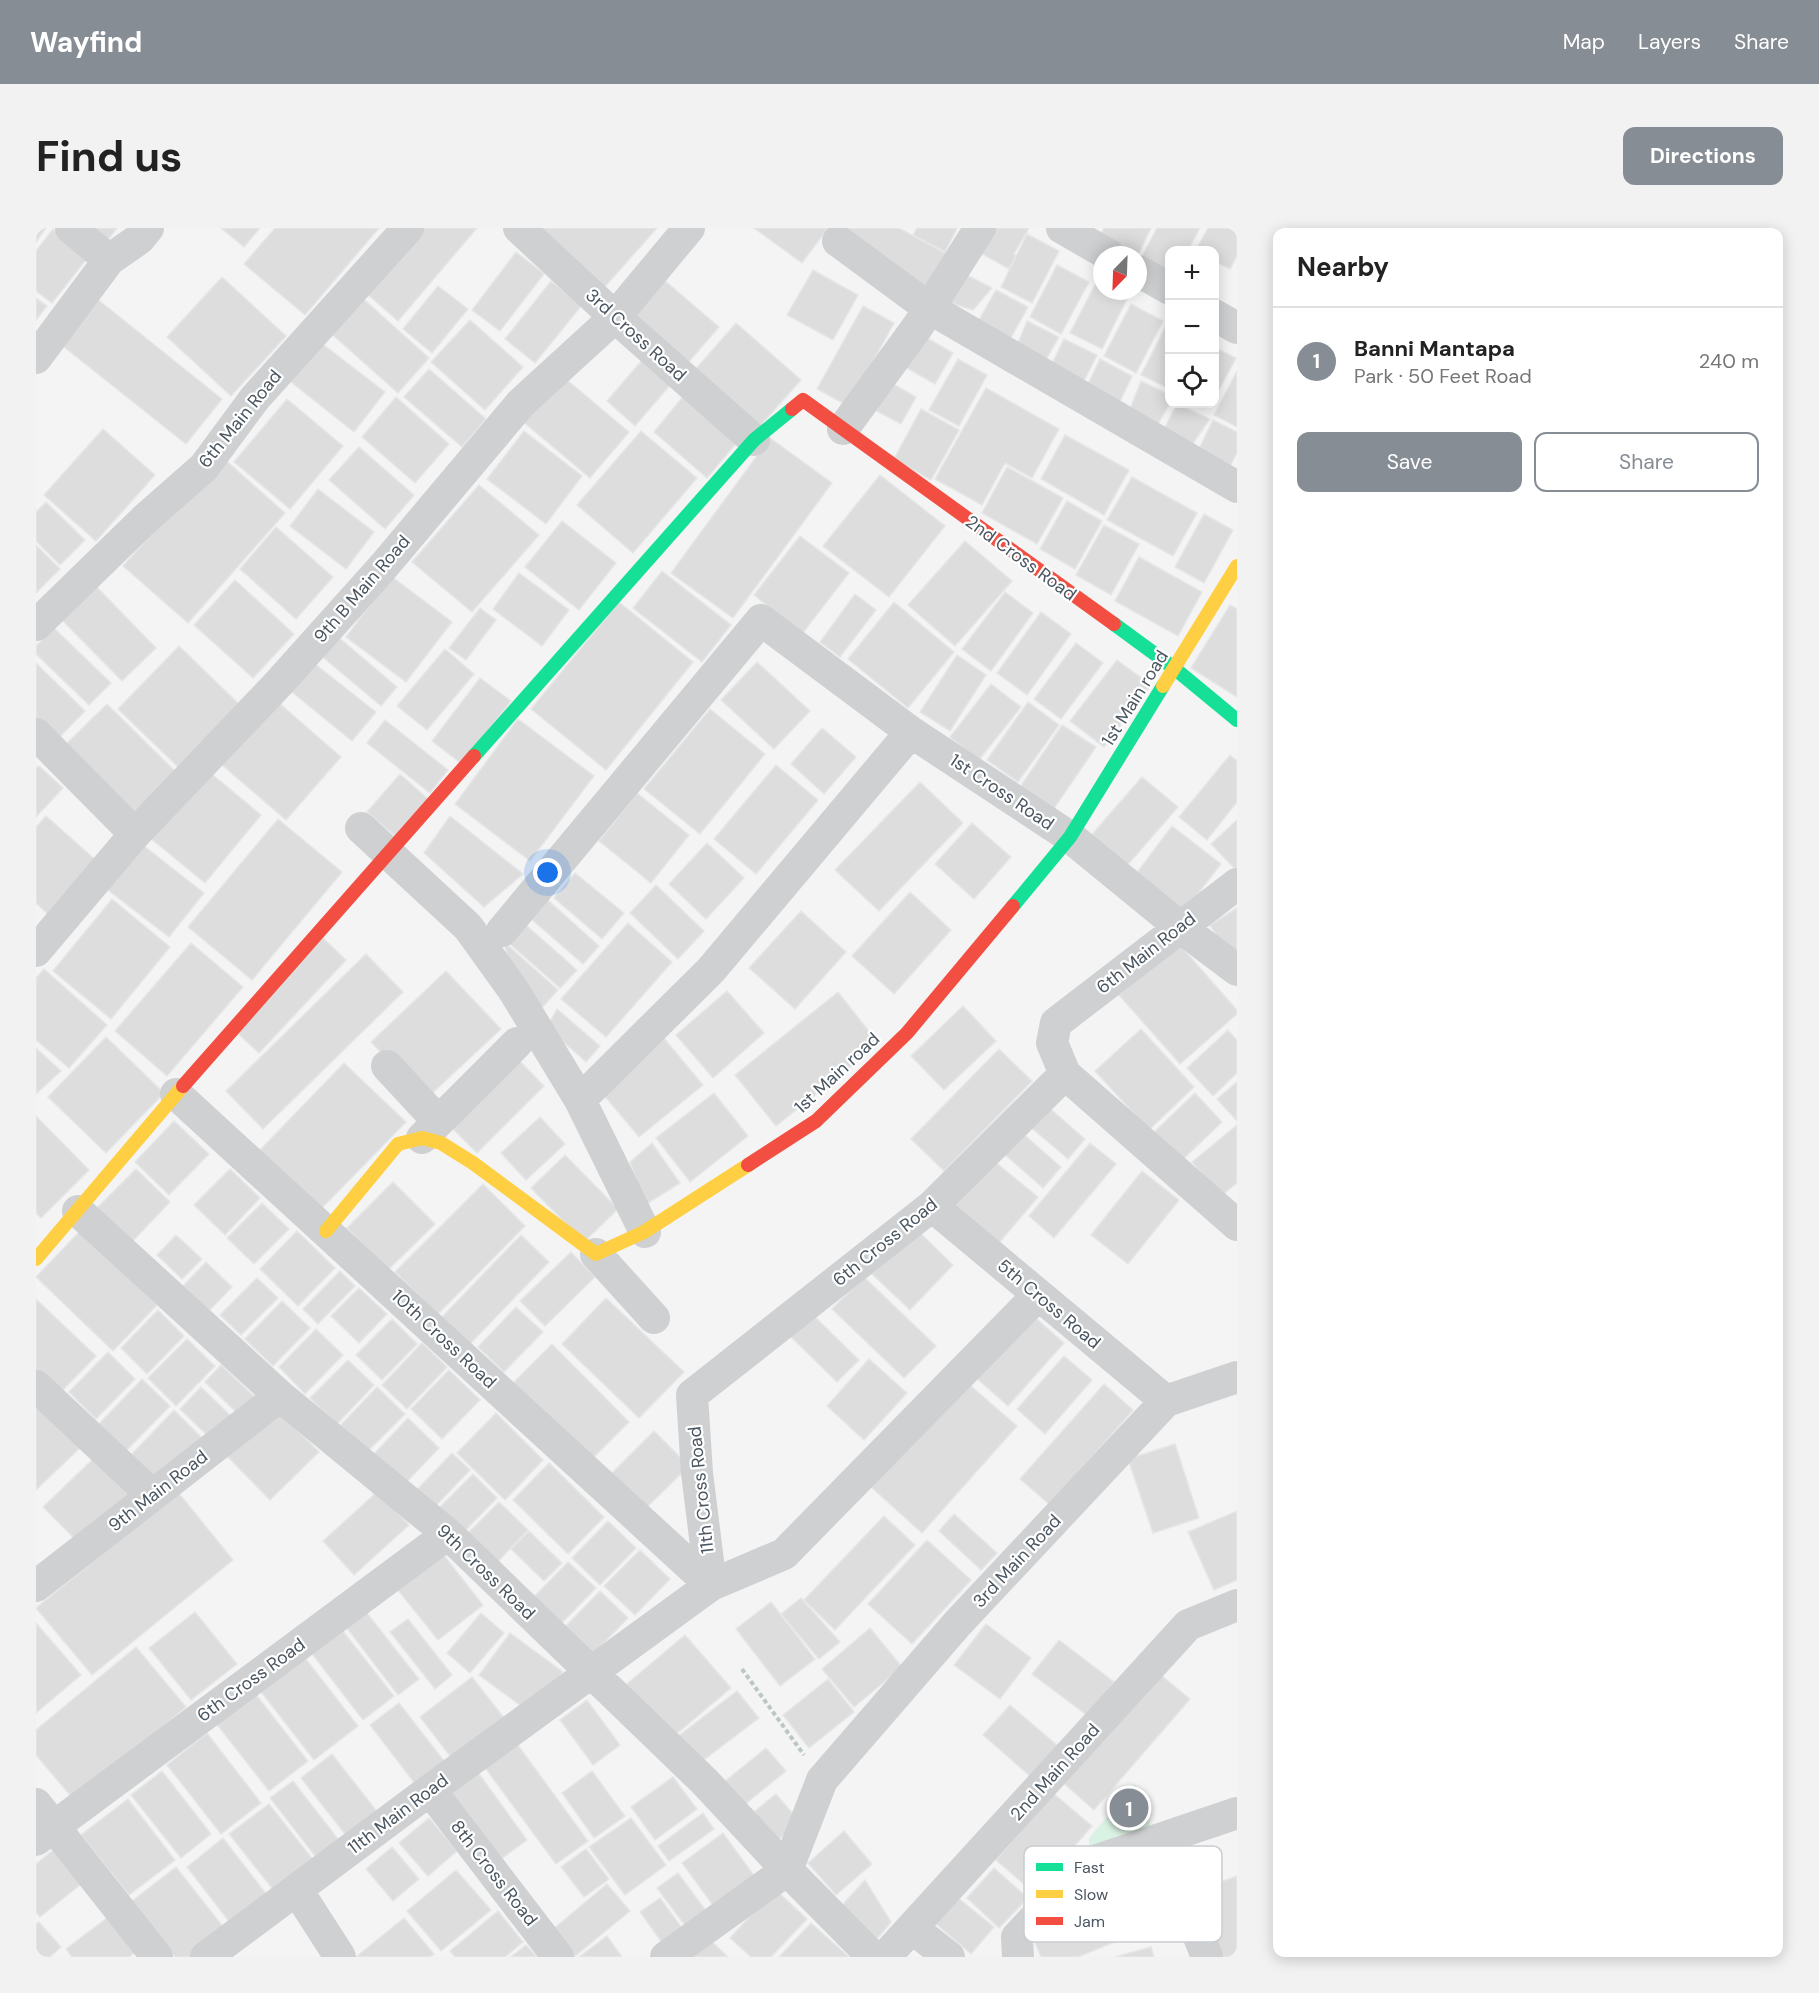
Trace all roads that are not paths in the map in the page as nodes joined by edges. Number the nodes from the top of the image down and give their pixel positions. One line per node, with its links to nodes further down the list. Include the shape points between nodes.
1 (71, 228): 10 (street)
2 (148, 228): 10 (street)
3 (408, 228): 22 (street, 6th Main Road, via 255,398 204,467)
4 (519, 228): 14 (street, 3rd Cross Road)
5 (689, 228): 14 (street, 9th B Main Road)
6 (980, 228): 13 (street)
7 (1062, 228): 9 (street)
8 (838, 241): 13 (street)
9 (1093, 246)
10 (109, 260): 17 (street)
11 (1147, 277): 12 (street)
12 (1165, 286)
13 (929, 308): 18 (street); 20 (street)
14 (615, 317): 19 (street, 3rd Cross Road); 28 (street, 9th B Main Road, via 520,403 383,567)
15 (1219, 317): 16 (street)
16 (1237, 328)
17 (36, 358)
18 (843, 429): 19 (street, 2nd Cross Road, via 802,400); 23 (street, 2nd Cross Road)
19 (754, 440): 30 (street)
20 (1237, 487)
21 (1237, 566): 23 (street, 1st Main road)
22 (36, 625)
23 (1174, 668): 24 (street, 2nd Cross Road); 29 (street, 1st Main road)
24 (1237, 720)
25 (912, 732): 29 (street, 1st Cross Road); 33 (street, 1st Cross Road, via 761,620); 40 (street, via 711,969)
26 (36, 734): 28 (street)
27 (361, 828): 30 (street)
28 (135, 834): 34 (street, 9th B Main Road)
29 (1070, 837): 32 (street, 1st Cross Road); 46 (street, 1st Main road, via 907,1033 816,1121)
30 (388, 854): 39 (street); 40 (street, via 468,927 514,991)
31 (1237, 884): 32 (street, 6th Main Road)
32 (1179, 927): 35 (street, 1st Cross Road); 38 (street, 6th Main Road, via 1056,1023 1052,1043)
33 (502, 931)
34 (36, 951)
35 (1237, 970)
36 (517, 1043): 41 (street)
37 (387, 1066): 41 (street)
38 (1065, 1074): 42 (street, 6th Cross Road); 44 (street)
39 (176, 1094): 43 (street); 45 (street, 10th Cross Road)
40 (580, 1100): 46 (street)
41 (430, 1130): 45 (street, via 398,1144); 47 (street, via 441,1143)
42 (932, 1206): 49 (street, 5th Cross Road); 53 (street, 6th Cross Road)
43 (78, 1211): 48 (street); 54 (street, 9th Cross Road)
44 (1237, 1225)
45 (326, 1231): 58 (street, 10th Cross Road)
46 (645, 1232): 47 (street, 1st Main road)
47 (596, 1254): 50 (street)
48 (36, 1259)
49 (1038, 1295): 55 (street, 5th Cross Road); 58 (street, 11th Main Road, via 784,1554)
50 (654, 1318)
51 (1237, 1377): 55 (street, 3rd Main Road)
52 (36, 1386): 56 (street)
53 (692, 1395): 58 (street, 11th Cross Road)
54 (280, 1396): 56 (street, 9th Main Road); 57 (street, 9th Cross Road)
55 (1166, 1401): 68 (street, 3rd Main Road, via 957,1624 822,1780)
56 (152, 1495): 59 (street, 9th Main Road)
57 (448, 1534): 61 (street, 9th Cross Road); 64 (street, 6th Cross Road)
58 (711, 1585): 61 (street, 11th Main Road)
59 (36, 1586)
60 (1237, 1605): 70 (street, 2nd Main Road, via 1188,1625)
61 (590, 1672): 62 (street, 11th Main Road); 68 (street, 9th Cross Road, via 705,1782)
62 (430, 1790): 69 (street, 11th Main Road); 76 (street, 8th Cross Road)
63 (1237, 1813): 65 (street)
64 (42, 1823): 73 (street, 6th Cross Road)
65 (1160, 1839): 66 (street); 67 (street)
66 (1139, 1846)
67 (1163, 1846)
68 (787, 1870): 77 (street); 78 (street, 9th Cross Road)
69 (297, 1890): 74 (street, 11th Main Road); 75 (street)
70 (912, 1928): 79 (street, 2nd Main Road); 80 (street)
71 (1024, 1930): 81 (street, via 1017,1937)
72 (1201, 1942): 82 (street)
73 (157, 1957)
74 (206, 1957)
75 (340, 1957)
76 (558, 1957)
77 (666, 1957)
78 (873, 1957)
79 (885, 1957)
80 (949, 1957)
81 (1018, 1957)
82 (1207, 1957)

